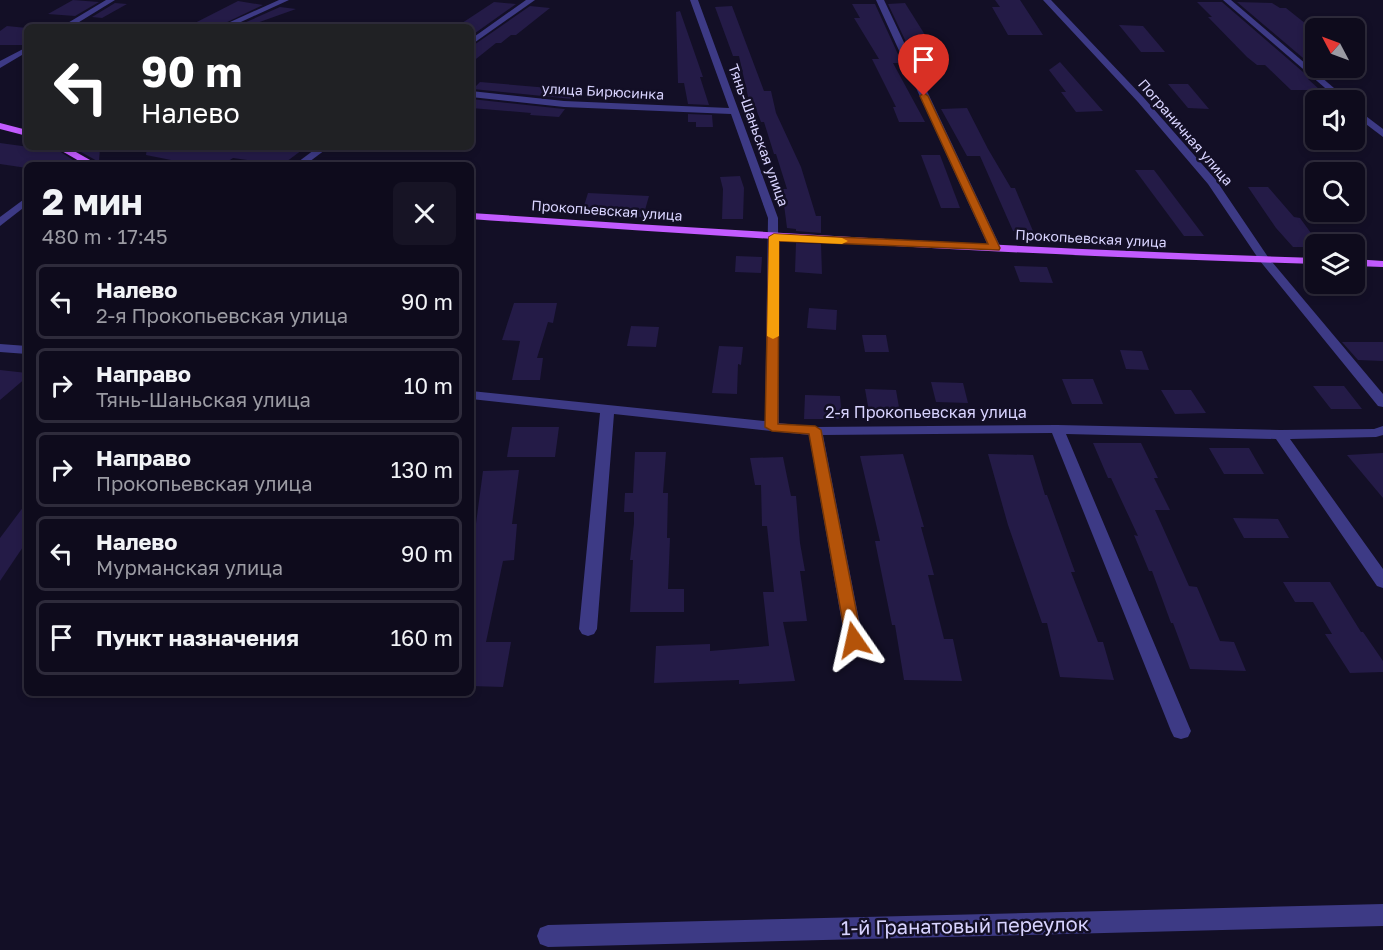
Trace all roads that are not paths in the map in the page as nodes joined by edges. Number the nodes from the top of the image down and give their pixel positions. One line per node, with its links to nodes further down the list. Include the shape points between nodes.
1 (111, 0): 8 (street)
2 (285, 0): 9 (street)
3 (531, 0): 10 (street)
4 (694, 0): 15 (street, Тянь-Шаньская улица)
5 (880, 0): 28 (street)
6 (1047, 0): 29 (street, Пограничная улица, via 1212,182)
7 (1227, 0): 13 (street)
8 (70, 24)
9 (230, 24)
10 (474, 41)
11 (24, 51): 12 (street)
12 (0, 65)
13 (1332, 90)
14 (474, 94): 15 (street, улица Бирюсинка, via 564,104)
15 (734, 111): 27 (street, Тянь-Шаньская улица, via 773,218)
16 (1365, 119): 19 (street)
17 (0, 126): 18 (main road)
18 (24, 132)
19 (1383, 134)
20 (64, 150): 22 (main road)
21 (320, 150): 23 (street)
22 (78, 162)
23 (303, 162)
24 (24, 203): 26 (street)
25 (474, 216): 27 (main road, Прокопьевская улица)
26 (0, 223)
27 (774, 237): 28 (main road, Прокопьевская улица); 38 (street, Тянь-Шаньская улица)
28 (995, 248): 29 (main road, Прокопьевская улица)
29 (1264, 259): 30 (main road, Прокопьевская улица); 36 (street, Пограничная улица)
30 (1305, 261)
31 (1365, 263): 32 (main road)
32 (1383, 264)
33 (1, 350): 34 (street)
34 (24, 350)
35 (474, 395): 37 (street, 2-я Прокопьевская улица)
36 (1380, 397)
37 (607, 410): 38 (street, 2-я Прокопьевская улица); 44 (street)
38 (772, 427): 40 (street, 2-я Прокопьевская улица)
39 (1057, 429): 40 (street, 2-я Прокопьевская улица); 42 (street, 2-я Прокопьевская улица); 46 (street)
40 (815, 430): 45 (street)
41 (1383, 430): 42 (street, 2-я Прокопьевская улица)
42 (1280, 435): 43 (street)
43 (1383, 582)
44 (588, 629)
45 (854, 640)
46 (1180, 731)
47 (1383, 915): 48 (street, 1-й Гранатовый переулок)
48 (548, 936)

